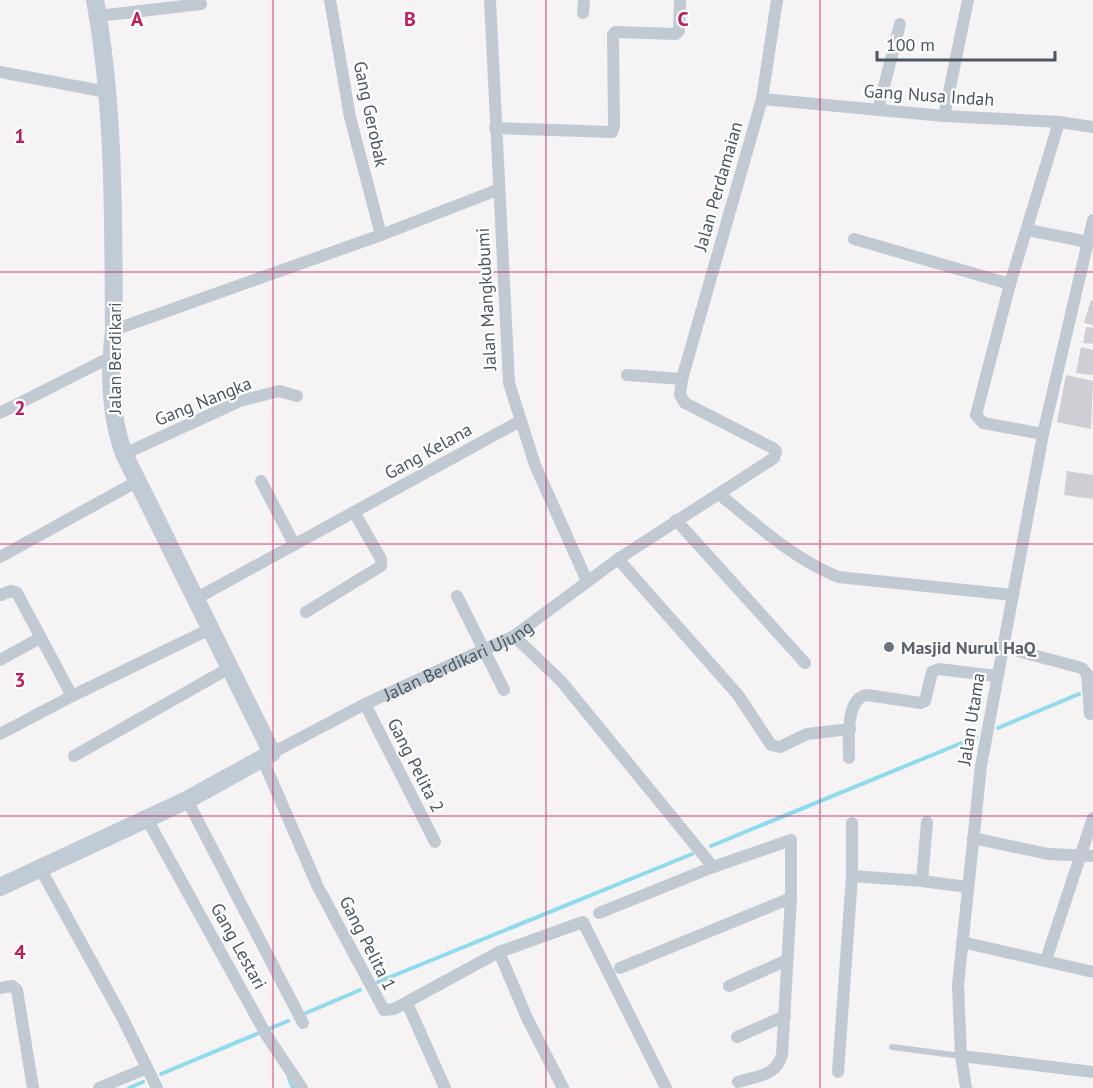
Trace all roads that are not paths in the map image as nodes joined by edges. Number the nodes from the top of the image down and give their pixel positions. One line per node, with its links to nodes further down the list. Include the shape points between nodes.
1 (330, 0): 22 (street, Gang Gerobak, via 350,117)
2 (490, 0): 18 (street, Jalan Mangkubumi)
3 (584, 0): 9 (street)
4 (680, 0): 18 (street, via 676,34 613,35 612,132)
5 (777, 0): 13 (street, Jalan Perdamaian)
6 (968, 0): 15 (street)
7 (201, 4): 8 (street)
8 (96, 8): 12 (street, Jalan Berdikari)
9 (583, 13)
10 (900, 24): 14 (street)
11 (0, 72): 12 (street)
12 (108, 92): 27 (street, Jalan Berdikari)
13 (762, 99): 14 (street, Gang Nusa Indah); 30 (street, Jalan Perdamaian)
14 (878, 110): 15 (street, Gang Nusa Indah)
15 (944, 116): 16 (street, Gang Nusa Indah)
16 (1059, 122): 17 (street, Gang Nusa Indah); 21 (street)
17 (1093, 127)
18 (495, 128): 19 (street, Jalan Mangkubumi)
19 (497, 190): 22 (street); 33 (street, Jalan Mangkubumi, via 509,383)
20 (1093, 220): 24 (street, Jalan Utama)
21 (1028, 230): 24 (street); 26 (street)
22 (381, 235): 27 (street)
23 (854, 239): 26 (street)
24 (1088, 242): 25 (street, Jalan Utama)
25 (1088, 273): 34 (street, Jalan Utama)
26 (1010, 284): 34 (street, via 976,415 983,423)
27 (114, 330): 28 (street, Jalan Berdikari)
28 (111, 357): 32 (street); 35 (street, Jalan Berdikari, via 115,429)
29 (627, 375): 30 (street)
30 (681, 379): 38 (street, Jalan Berdikari Ujung, via 680,395 685,403 776,451 774,458)
31 (297, 396): 35 (street, Gang Nangka, via 279,391 240,401)
32 (0, 413)
33 (520, 421): 39 (street, Gang Kelana); 44 (street, Jalan Mangkubumi, via 535,465)
34 (1043, 434): 46 (street, Jalan Utama)
35 (124, 454): 36 (street, Jalan Berdikari)
36 (138, 481): 42 (street); 48 (street, Jalan Berdikari)
37 (261, 481): 41 (street)
38 (719, 494): 40 (street, Jalan Berdikari Ujung); 46 (street, via 792,553 838,577)
39 (354, 512): 41 (street, Gang Kelana); 49 (street, via 382,564)
40 (676, 520): 43 (street, Jalan Berdikari Ujung); 56 (street)
41 (294, 544): 48 (street, Gang Kelana)
42 (0, 557)
43 (618, 559): 44 (street, Jalan Berdikari Ujung); 63 (street, via 738,695 771,745 780,747 807,735)
44 (588, 581): 51 (street, Jalan Berdikari Ujung)
45 (0, 595): 52 (street, via 8,591 17,593)
46 (1013, 595): 53 (street, Jalan Utama)
47 (457, 596): 54 (street)
48 (197, 598): 50 (street, Jalan Berdikari)
49 (306, 612)
50 (212, 628): 57 (street, Jalan Berdikari); 60 (street)
51 (514, 636): 54 (street, Jalan Berdikari Ujung); 76 (street, via 561,681)
52 (40, 638): 55 (street); 60 (street)
53 (1003, 648): 58 (street, Jalan Utama); 62 (street, via 1082,668 1090,714)
54 (484, 651): 59 (street); 61 (street, Jalan Berdikari Ujung)
55 (0, 660)
56 (805, 663)
57 (231, 667): 65 (street, Jalan Berdikari); 66 (street)
58 (996, 676): 63 (street, via 934,669 921,704 862,695 853,703); 73 (street, Jalan Utama)
59 (504, 690)
60 (72, 696): 64 (street)
61 (364, 704): 65 (street, Jalan Berdikari Ujung); 74 (street, Gang Pelita 2)
62 (1093, 712)
63 (850, 729): 67 (street)
64 (0, 734)
65 (267, 755): 68 (street, Jalan Berdikari Ujung); 92 (street, Gang Pelita 1, via 318,886 378,1003 389,1011)
66 (74, 756)
67 (849, 758)
68 (187, 800): 70 (street, Jalan Berdikari Ujung); 94 (street)
69 (1093, 818): 75 (street)
70 (147, 819): 77 (street, Jalan Berdikari Ujung); 105 (street, Gang Lestari, via 267,1036)
71 (927, 822): 79 (street)
72 (852, 823): 78 (street)
73 (973, 838): 75 (street, via 1048,854); 81 (street, Jalan Utama)
74 (435, 842)
75 (1087, 856): 87 (street)
76 (713, 867): 82 (street, via 791,840); 83 (street)
77 (40, 868): 80 (street, Jalan Berdikari Ujung); 98 (street)
78 (852, 876): 79 (street); 99 (street)
79 (922, 881): 81 (street)
80 (0, 887)
81 (967, 888): 84 (street, Jalan Utama)
82 (791, 898): 86 (street); 88 (street)
83 (599, 913)
84 (962, 942): 87 (street); 97 (street, Jalan Utama, via 958,984)
85 (499, 952): 92 (street, Gang Pelita 1); 107 (street); 108 (street, Gang Pelita 1, via 583,922)
86 (787, 960): 90 (street); 93 (street)
87 (1046, 960): 89 (street)
88 (620, 968)
89 (1093, 972)
90 (729, 986)
91 (0, 988): 102 (street, via 17,990)
92 (407, 1003): 106 (street)
93 (786, 1017): 95 (street); 101 (street, via 779,1066 771,1073)
94 (303, 1023)
95 (736, 1037)
96 (892, 1047): 97 (lane)
97 (961, 1056): 100 (street); 109 (street, Jalan Utama)
98 (147, 1068): 103 (street); 104 (street)
99 (838, 1072)
100 (1093, 1072)
101 (738, 1082)
102 (33, 1088)
103 (99, 1088)
104 (158, 1088)
105 (302, 1088)
106 (445, 1088)
107 (563, 1088)
108 (666, 1088)
109 (966, 1088)

